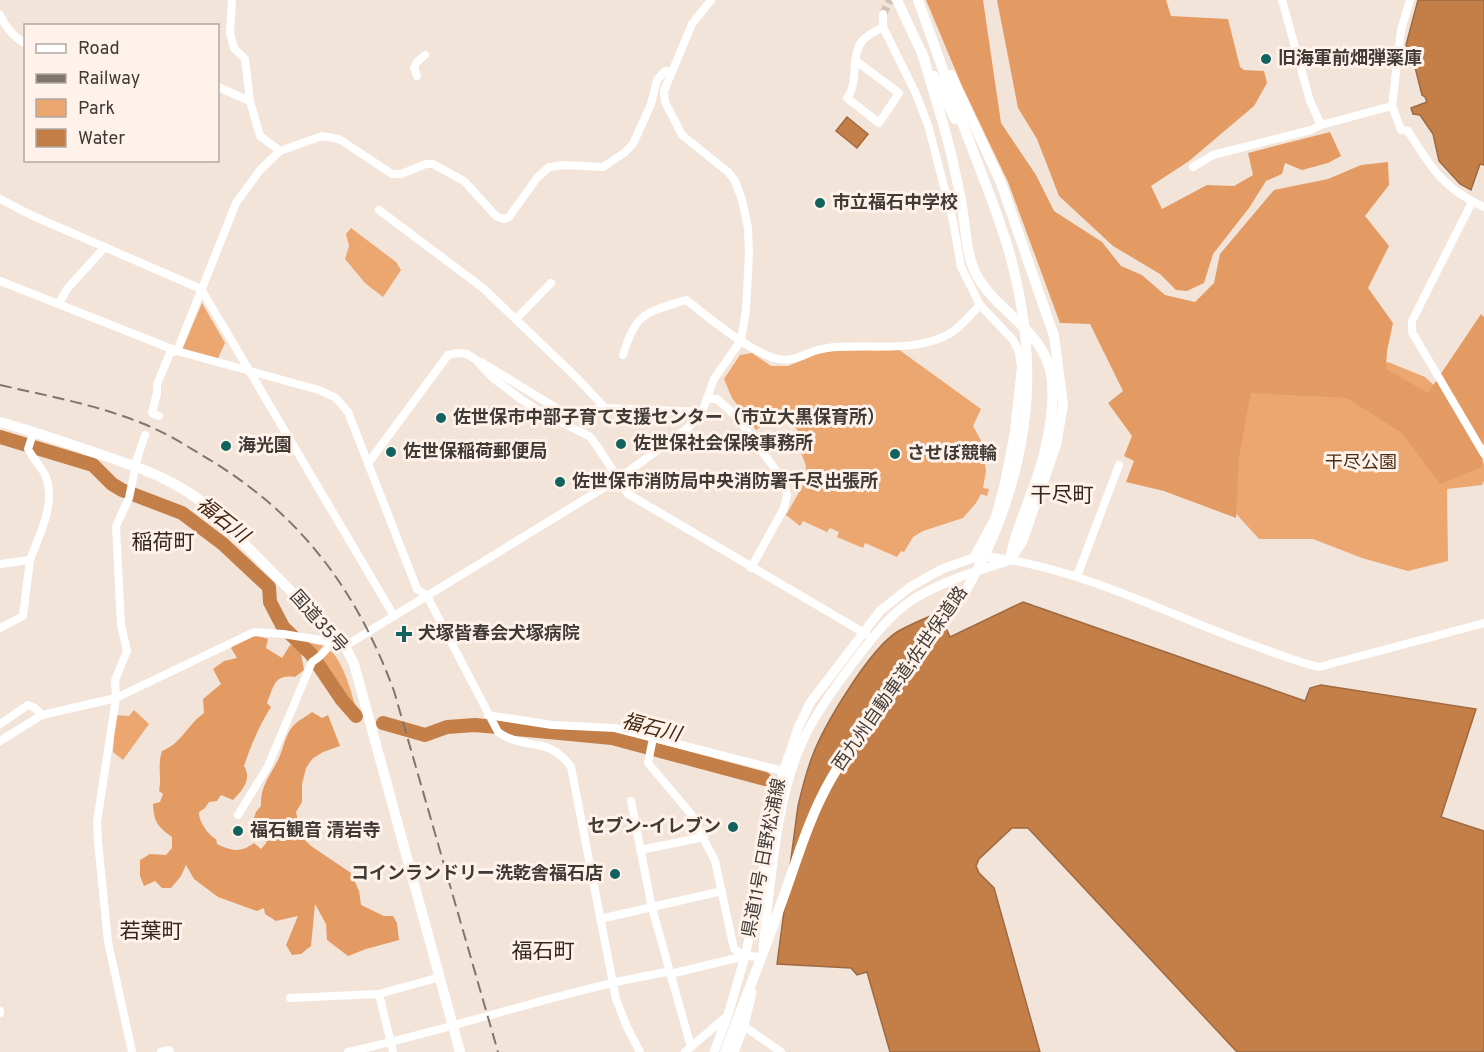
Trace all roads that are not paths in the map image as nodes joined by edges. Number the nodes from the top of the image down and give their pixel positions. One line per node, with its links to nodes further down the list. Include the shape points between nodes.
1 (232, 0): 18 (street, via 230,33 234,48 245,59)
2 (711, 0): 15 (street, via 692,24)
3 (897, 0): 12 (highway, 西九州自動車道;佐世保道路)
4 (918, 0): 11 (highway, 西九州自動車道;佐世保道路)
5 (1282, 0): 20 (street)
6 (1410, 0): 19 (street, via 1401,30)
7 (883, 14): 9 (street)
8 (0, 15): 10 (street, via 5,27)
9 (883, 27): 14 (street, via 862,42); 33 (street, via 928,125 961,267)
10 (24, 43)
11 (935, 48): 22 (highway, 西九州自動車道;佐世保道路); 53 (highway, via 956,83 1001,183 1054,336 1063,405 1056,446 1022,542)
12 (922, 53): 22 (highway, 西九州自動車道;佐世保道路); 53 (highway, via 952,157 975,272 993,298 1043,349 1051,374 1046,441)
13 (425, 55): 16 (street, via 414,68)
14 (856, 61): 14 (street, via 847,98 879,123 899,93)
15 (671, 71): 21 (street, via 665,71 657,80 642,126 624,153 603,167 549,167 504,219 496,216 464,181 433,164 392,174 339,139 322,136); 35 (street, via 664,91 671,116 682,135 728,172 742,201 749,254)
16 (417, 76)
17 (219, 87): 18 (street)
18 (250, 100): 21 (street, via 260,136)
19 (1392, 106): 20 (street); 25 (street, via 1401,130 1408,131 1433,169 1453,191)
20 (1320, 125): 23 (street, via 1213,155)
21 (279, 151): 31 (street, via 236,203)
22 (976, 159): 100 (highway, 西九州自動車道;佐世保道路, via 1013,261 1022,304 1027,371 1016,459 1001,515 983,557 950,613 874,714 813,814)
23 (1193, 166)
24 (0, 199): 28 (street)
25 (1472, 202): 26 (street); 47 (street, via 1412,321 1412,332)
26 (1484, 207)
27 (379, 210): 34 (street, via 483,288)
28 (105, 247): 31 (street); 32 (street)
29 (0, 281): 32 (street)
30 (551, 283): 34 (street)
31 (201, 290): 36 (street); 39 (street)
32 (59, 303): 36 (street)
33 (980, 305): 35 (street, via 950,333 910,344 827,348 786,361); 52 (street, via 1013,340 1021,368 1004,483 994,517)
34 (516, 319): 41 (street)
35 (741, 340): 37 (street, via 686,300 643,315 633,326); 40 (street, via 714,379)
36 (177, 351): 39 (street); 43 (street, via 170,353 157,384 152,413)
37 (622, 356)
38 (476, 359): 41 (street, via 561,411); 48 (street, via 467,354 448,355); 51 (street, via 493,378 544,414 589,436)
39 (252, 373): 48 (street, via 336,398 348,412); 59 (street)
40 (706, 399): 42 (street); 56 (street, via 717,399 737,417 776,469 787,495 784,508)
41 (605, 408): 42 (street)
42 (702, 412): 51 (street, via 690,427)
43 (159, 416)
44 (0, 422): 46 (highway, 国道35号)
45 (145, 435): 50 (street)
46 (33, 436): 50 (highway, 国道35号); 54 (street, via 28,449 45,476 50,494)
47 (1484, 454)
48 (369, 462): 58 (street, via 417,588)
49 (1119, 465): 57 (street)
50 (136, 472): 65 (highway, 国道35号, via 167,479 188,490); 66 (street, via 116,526 121,625 127,651 115,680)
51 (618, 479): 56 (street, via 628,494); 58 (street)
52 (973, 558): 53 (main road, 県道11号 日野松浦線); 62 (main road, 県道11号 日野松浦線, via 910,587 880,611)
53 (1010, 560): 57 (street); 63 (main road, 県道11号 日野松浦線, via 931,589 897,611)
54 (30, 561): 55 (street); 61 (street, via 23,616)
55 (0, 564)
56 (751, 568): 62 (street)
57 (1077, 576): 60 (street, via 1318,667)
58 (427, 596): 59 (street); 68 (street)
59 (394, 616): 65 (street)
60 (1484, 623)
61 (0, 628)
62 (863, 632): 63 (street); 72 (main road, 県道11号 日野松浦線, via 810,703 798,729)
63 (873, 638): 72 (main road, 県道11号 日野松浦線, via 817,715)
64 (333, 642): 65 (street); 66 (street, via 254,632); 74 (street, via 315,660 268,766)
65 (345, 646): 83 (highway, 国道35号, via 363,693)
66 (116, 698): 67 (street); 92 (street, via 98,842 108,942)
67 (42, 715): 69 (street, via 28,705); 71 (street)
68 (488, 715): 70 (street, via 552,725 615,728); 79 (street, via 498,732 507,738 554,749 571,767)
69 (0, 724)
70 (653, 740): 72 (street); 75 (street, via 648,763 691,814)
71 (0, 741)
72 (787, 772): 80 (main road, 県道11号 日野松浦線, via 774,806); 81 (main road, 県道11号 日野松浦線)
73 (631, 801): 76 (street)
74 (238, 815)
75 (704, 837): 76 (street); 77 (street)
76 (640, 850): 78 (street)
77 (722, 891): 78 (street); 80 (street, via 734,949)
78 (652, 908): 79 (street); 82 (street)
79 (600, 919): 84 (street)
80 (745, 956): 81 (street); 82 (street); 87 (main road, 県道11号 日野松浦線)
81 (761, 957): 89 (main road, 県道11号 日野松浦線)
82 (670, 974): 84 (street); 91 (street)
83 (440, 977): 85 (street); 88 (highway, 国道35号)
84 (613, 982): 88 (street); 98 (street, via 627,1028)
85 (379, 994): 86 (street); 90 (street)
86 (290, 998)
87 (728, 1015): 91 (street); 99 (main road, 県道11号 日野松浦線)
88 (453, 1024): 90 (street); 97 (highway, 国道35号)
89 (744, 1026): 101 (main road, 県道11号 日野松浦線); 102 (street)
90 (391, 1043): 95 (street); 96 (street)
91 (688, 1050)
92 (132, 1052)
93 (162, 1052): 94 (street)
94 (170, 1052)
95 (348, 1052)
96 (393, 1052)
97 (460, 1052)
98 (640, 1052)
99 (714, 1052)
100 (725, 1052)
101 (734, 1052)
102 (781, 1052)

